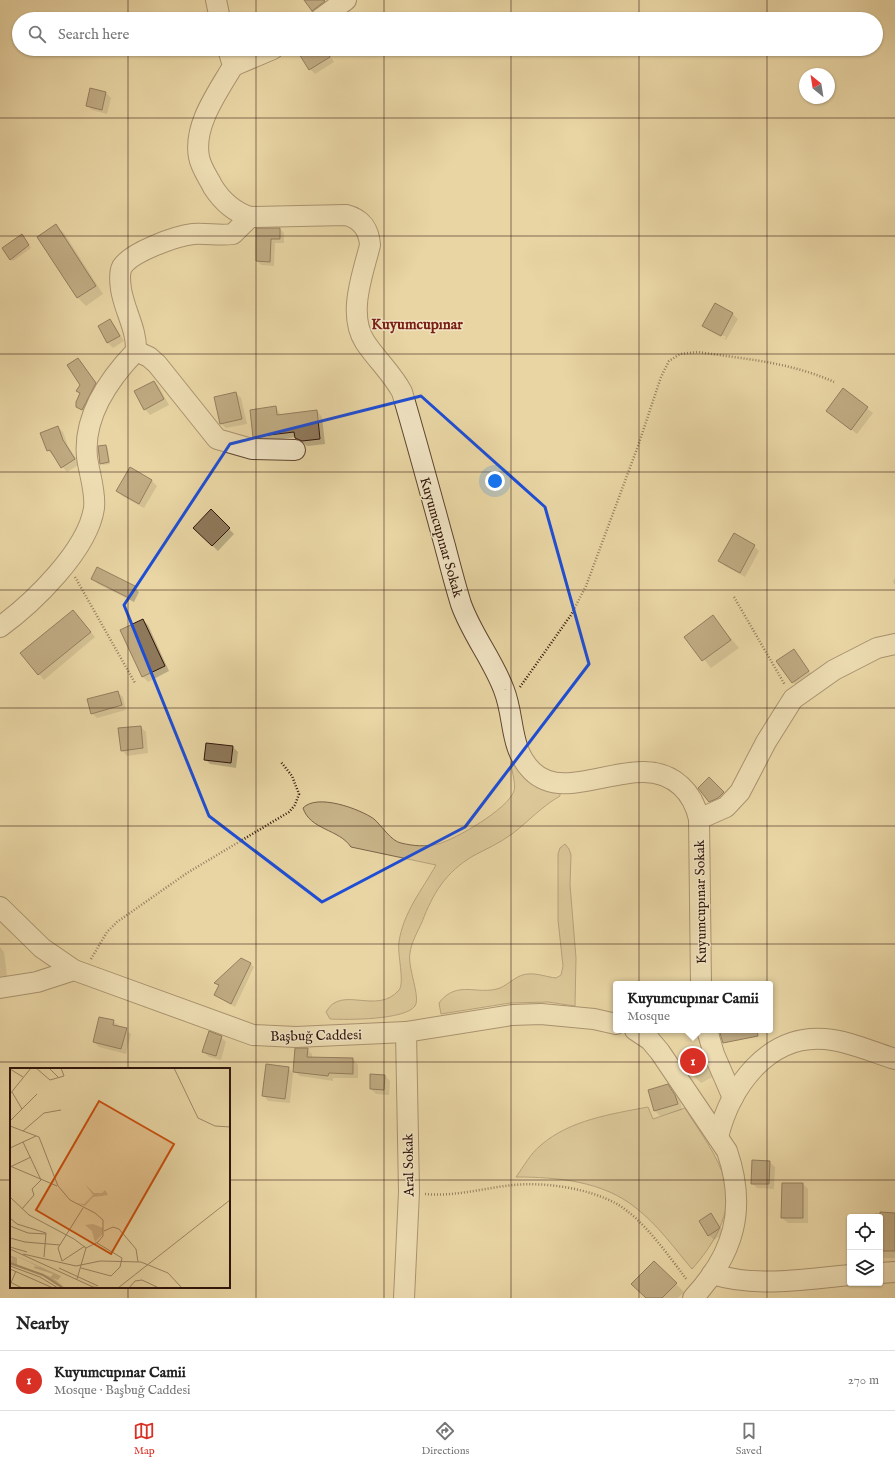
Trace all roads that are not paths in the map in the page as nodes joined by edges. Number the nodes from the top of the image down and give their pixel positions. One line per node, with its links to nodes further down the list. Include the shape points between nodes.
1 (216, 0): 3 (street)
2 (346, 0): 4 (street)
3 (219, 12)
4 (330, 12)
5 (230, 58): 6 (street, Kuyumcupınar Sokak, via 204,120 198,146 199,157 209,180 226,203 234,210)
6 (250, 217): 7 (street, via 233,234 194,234 166,240 140,253 122,268 120,277 123,299 137,342); 11 (street, Kuyumcupınar Sokak, via 346,215 360,221 367,230 370,245 357,304 360,332 402,392 461,604 500,677 518,753 538,776 560,784 637,772 664,774 674,780 693,800)
7 (136, 351): 8 (street, via 157,364 217,439 252,449); 9 (street, via 121,366 104,393 89,427 87,456 95,506 89,526 66,562 43,590)
8 (295, 450)
9 (0, 627)
10 (895, 644): 11 (street, Kuyumcupınar Sokak, via 877,648 834,670 793,699 766,742 740,792 726,807)
11 (700, 820): 14 (street, Kuyumcupınar Sokak)
12 (0, 907): 13 (street, Başbuğ Caddesi, via 42,948)
13 (79, 972): 15 (street); 17 (street, Başbuğ Caddesi, via 253,1035 296,1037)
14 (701, 981)
15 (0, 988)
16 (613, 1023): 17 (street, Başbuğ Caddesi, via 542,1014 512,1015)
17 (406, 1032): 28 (street, Aral Sokak, via 410,1192)
18 (640, 1033): 22 (street, via 660,1052)
19 (708, 1033): 21 (street)
20 (895, 1059): 21 (street, via 839,1041 806,1040 788,1044 771,1052 756,1065)
21 (733, 1098): 22 (street, via 722,1120)
22 (718, 1137): 25 (street, via 733,1166 737,1204 735,1226 729,1244 721,1263)
23 (895, 1272): 24 (street)
24 (883, 1273)
25 (712, 1274): 26 (street, via 747,1282); 27 (street)
26 (847, 1275)
27 (695, 1296)
28 (404, 1298)

